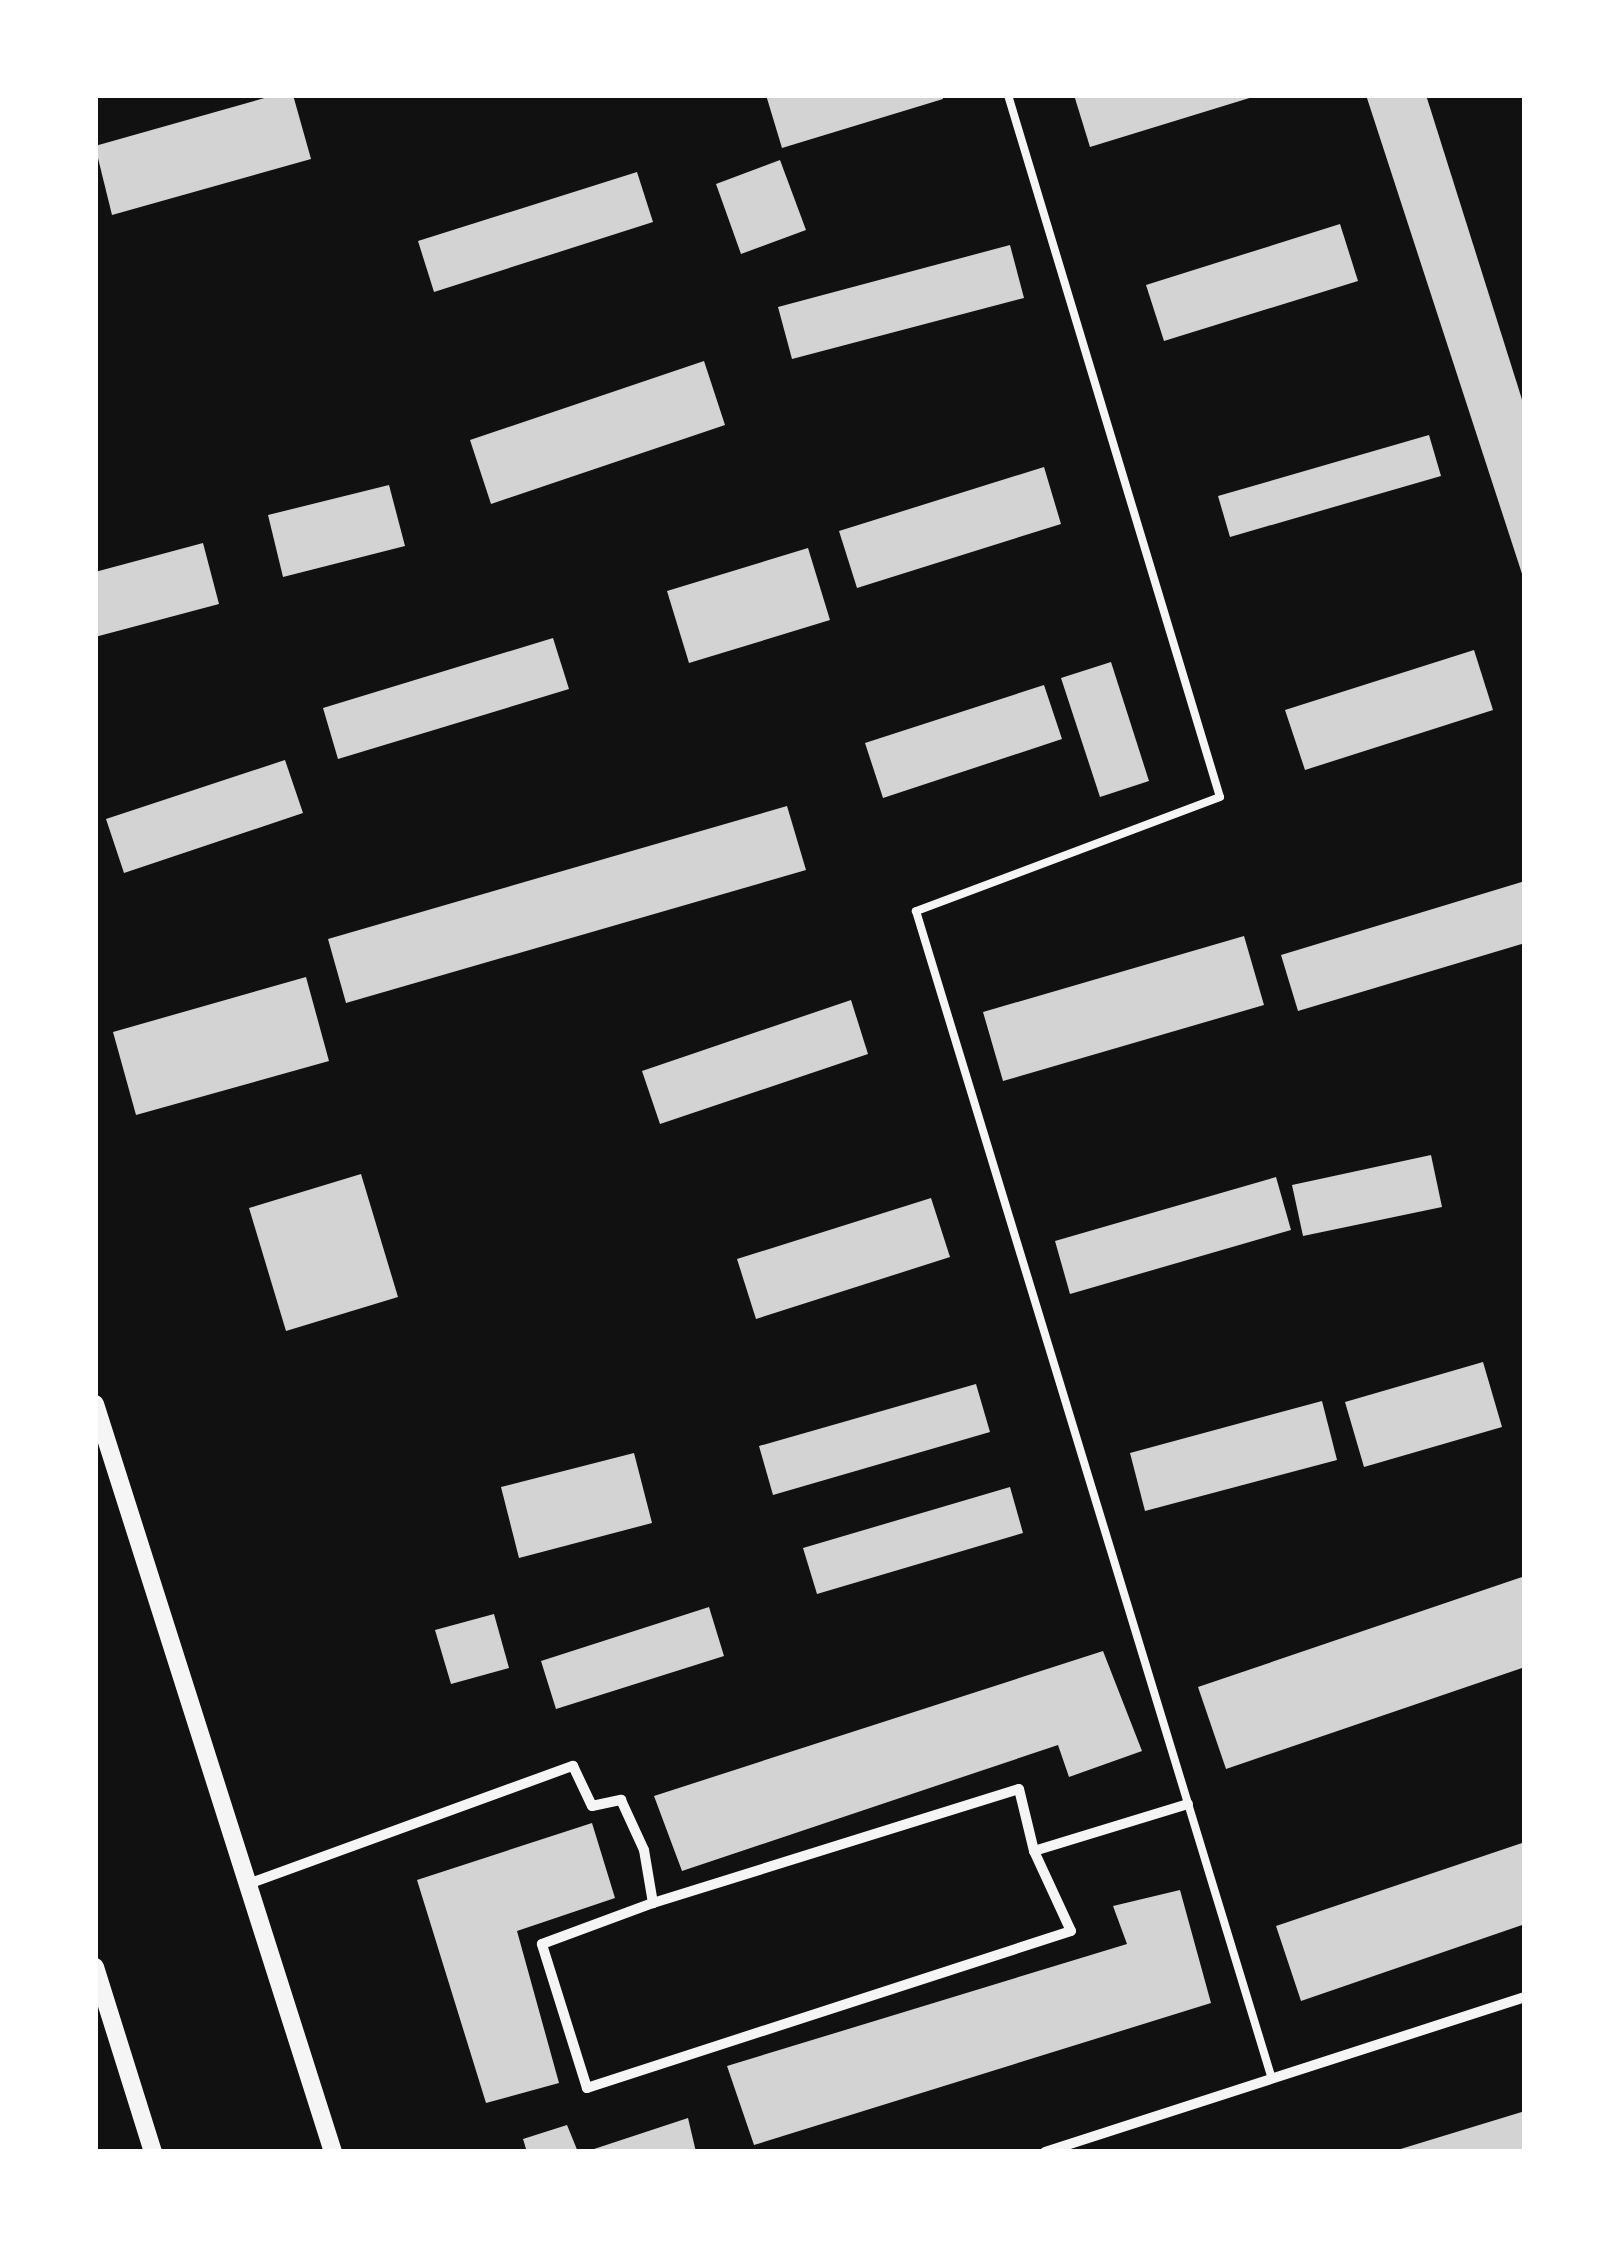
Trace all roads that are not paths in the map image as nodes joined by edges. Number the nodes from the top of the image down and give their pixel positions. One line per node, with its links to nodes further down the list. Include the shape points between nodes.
1 (1008, 95): 3 (lane, via 1220,797 916,911)
2 (95, 1404): 5 (street)
3 (1188, 1804): 4 (street); 9 (lane)
4 (1034, 1851): 6 (street, via 1019,1789); 6 (street, via 1071,1931 587,2088 542,1944)
5 (248, 1884): 6 (street, via 573,1766 592,1806 621,1800 644,1850); 11 (street)
6 (653, 1903)
7 (95, 1967): 10 (street)
8 (1525, 1997): 9 (street)
9 (1272, 2079): 12 (street)
10 (153, 2152)
11 (333, 2152)
12 (1045, 2152)

